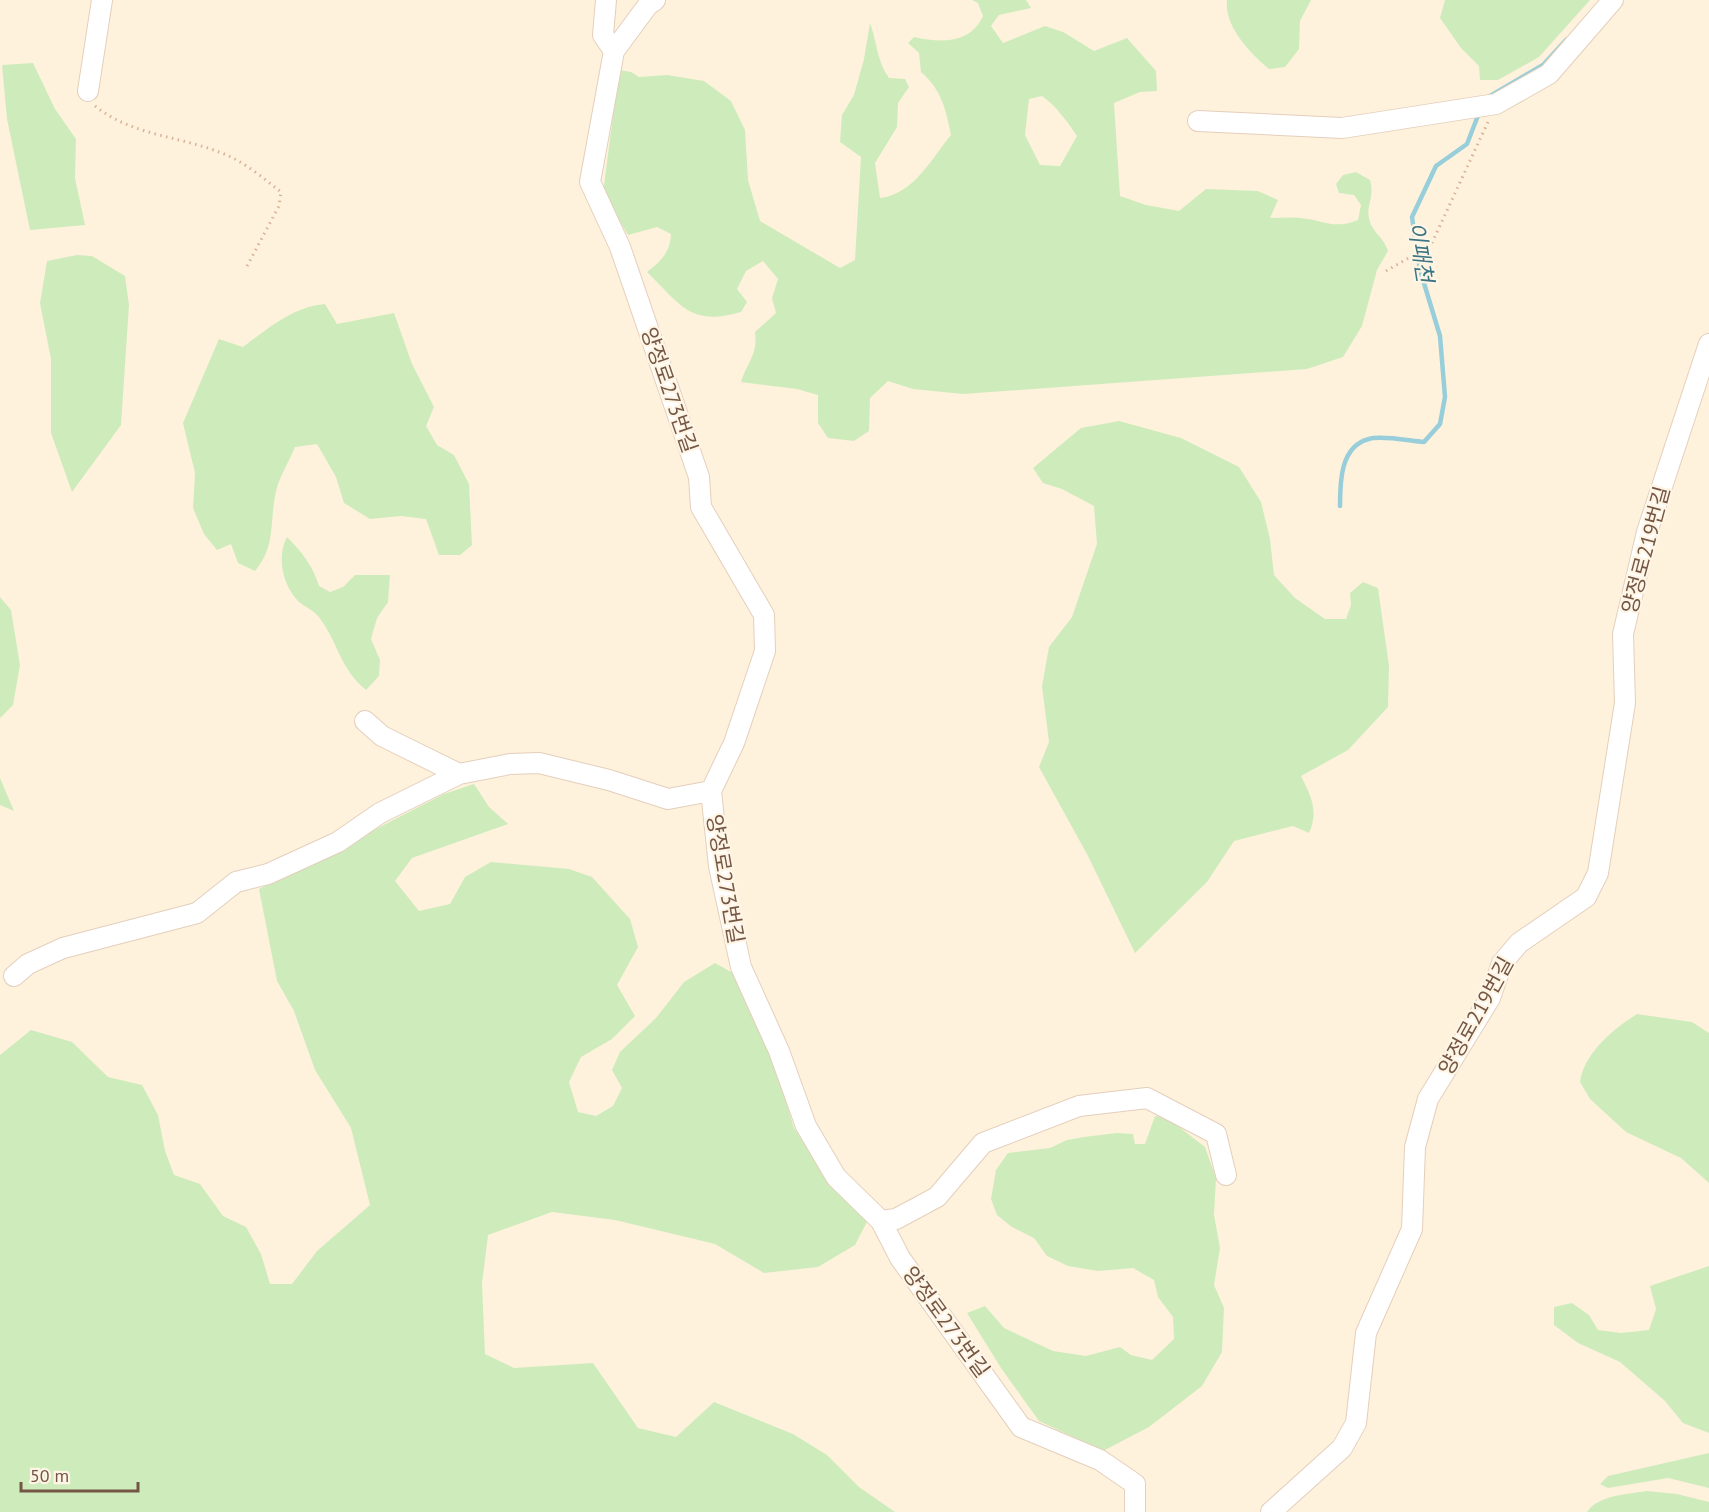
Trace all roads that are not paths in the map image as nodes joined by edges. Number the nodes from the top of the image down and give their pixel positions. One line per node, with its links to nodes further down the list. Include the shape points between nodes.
1 (102, 0): 6 (street)
2 (606, 0): 5 (street, via 603,35)
3 (655, 0): 5 (street)
4 (1613, 0): 7 (street, via 1549,74 1495,105 1342,128)
5 (614, 51): 11 (street, 양정로273번길, via 590,182 620,247 699,477 701,507 764,615 765,651 734,743)
6 (88, 91)
7 (1198, 121)
8 (1709, 344): 16 (street, 양정로219번길, via 1647,532 1623,633 1625,703 1598,873 1586,897 1519,942 1502,963 1490,998 1428,1099 1415,1147 1412,1229 1366,1333 1356,1423 1342,1448)
9 (365, 721): 10 (street, via 382,736)
10 (459, 774): 11 (street, via 539,763 668,799); 12 (street, via 380,813 338,842 268,874 236,882 197,913 63,948 28,964)
11 (711, 791): 14 (street, 양정로273번길, via 719,866 741,967 779,1051 806,1126 836,1177)
12 (14, 976)
13 (1226, 1175): 14 (street, via 1216,1134 1147,1098 1079,1106 983,1143 937,1197 896,1219)
14 (881, 1221): 15 (street, 양정로273번길, via 900,1258 1021,1427 1100,1460 1135,1484)
15 (1135, 1512)
16 (1270, 1512)

